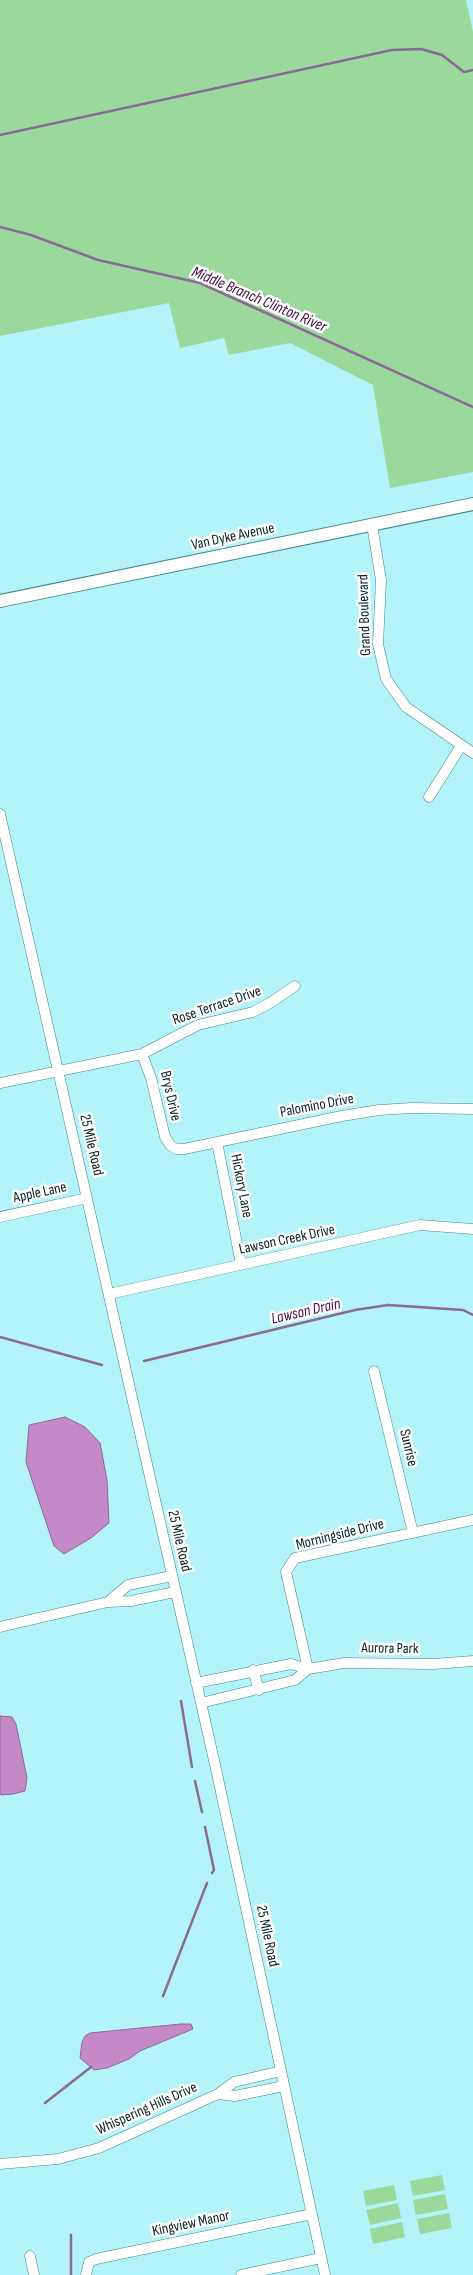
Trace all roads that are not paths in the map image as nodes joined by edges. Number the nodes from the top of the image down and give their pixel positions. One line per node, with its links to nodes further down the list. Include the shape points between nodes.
1 (473, 504): 2 (main road, Van Dyke Avenue)
2 (372, 525): 3 (main road, Van Dyke Avenue); 4 (street, Grand Boulevard, via 381,580 378,644 386,679 406,707)
3 (0, 601)
4 (461, 746): 5 (street, Grand Boulevard); 6 (street)
5 (473, 753)
6 (429, 798)
7 (0, 814): 10 (street, 25 Mile Road)
8 (295, 986): 9 (street, Rose Terrace Drive, via 263,1008 198,1025)
9 (142, 1054): 10 (street, Rose Terrace Drive); 14 (street, Brys Drive)
10 (58, 1071): 11 (street, Rose Terrace Drive); 15 (street, 25 Mile Road)
11 (0, 1083)
12 (473, 1109): 13 (street, Palomino Drive, via 379,1110)
13 (217, 1142): 14 (street, Palomino Drive, via 184,1149); 18 (street, Hickory Lane)
14 (170, 1146)
15 (87, 1198): 16 (street, Apple Lane); 19 (street, 25 Mile Road)
16 (0, 1217)
17 (473, 1229): 18 (street, Lawson Creek Drive, via 420,1225)
18 (241, 1264): 19 (street, Lawson Creek Drive)
19 (109, 1294): 23 (street, 25 Mile Road)
20 (374, 1371): 22 (street, Sunrise)
21 (473, 1520): 22 (street, Morningside Drive)
22 (413, 1533): 28 (street, Morningside Drive, via 295,1558 286,1572)
23 (172, 1576): 24 (street, 25 Mile Road); 25 (street, via 128,1585)
24 (176, 1592): 25 (street); 30 (street, 25 Mile Road)
25 (108, 1602): 26 (street)
26 (0, 1627)
27 (473, 1661): 28 (street, Aurora Park, via 344,1664)
28 (308, 1669): 29 (street, Aurora Park, via 290,1664); 31 (street, Aurora Park, via 294,1680)
29 (254, 1670): 30 (street, Aurora Park); 31 (street)
30 (196, 1683): 32 (street, 25 Mile Road)
31 (259, 1690): 32 (street, Aurora Park)
32 (201, 1703): 33 (street, 25 Mile Road)
33 (281, 2071): 34 (street, 25 Mile Road); 35 (street, Whispering Hills Drive, via 234,2082)
34 (284, 2086): 35 (street, Whispering Hills Drive, via 235,2096); 37 (street, 25 Mile Road)
35 (218, 2094): 36 (street, Whispering Hills Drive, via 99,2148 58,2159)
36 (0, 2164)
37 (312, 2214): 39 (street, 25 Mile Road); 41 (street, Kingview Manor, via 96,2259 89,2262)
38 (30, 2256): 40 (street)
39 (321, 2258): 42 (street); 43 (street, 25 Mile Road)
40 (34, 2275)
41 (86, 2275)
42 (241, 2275)
43 (325, 2275)

